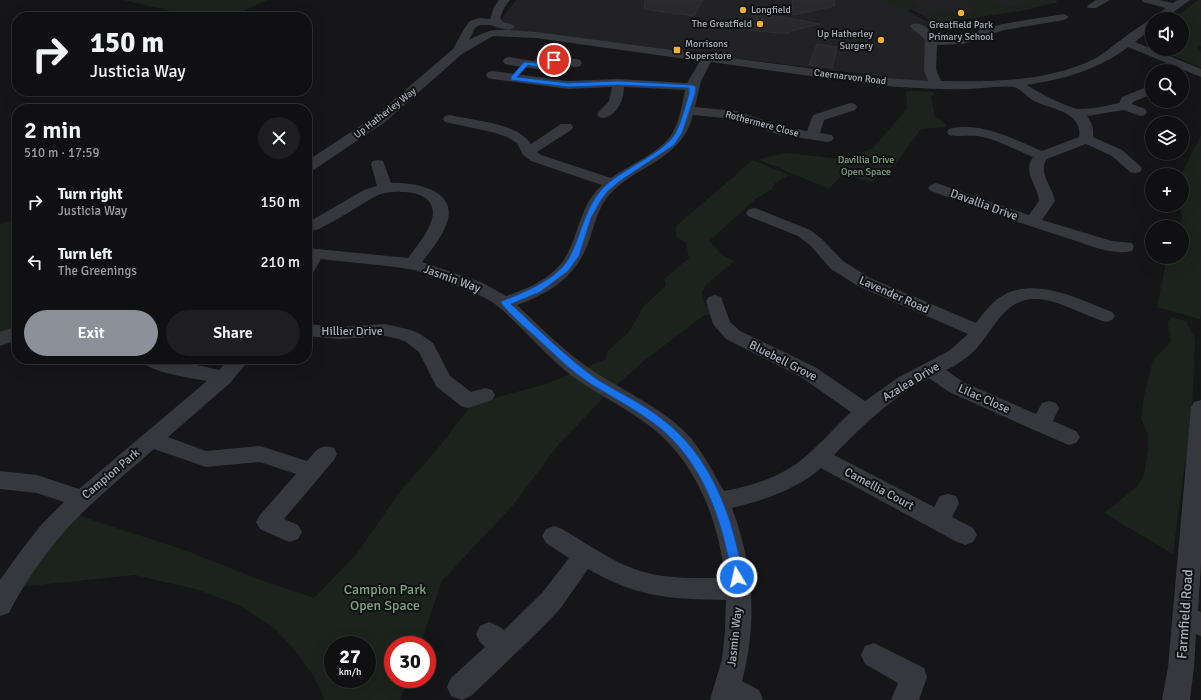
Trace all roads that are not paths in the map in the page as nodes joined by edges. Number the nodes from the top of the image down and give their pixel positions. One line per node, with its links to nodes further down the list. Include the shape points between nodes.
1 (1105, 0): 5 (street)
2 (1147, 0): 6 (street)
3 (1185, 0): 6 (street)
4 (502, 4): 10 (street, Up Hatherley Way); 12 (street, Up Hatherley Way, via 495,18)
5 (1092, 6)
6 (1174, 8): 7 (street)
7 (1168, 12)
8 (1064, 17): 13 (street, via 1003,27 963,41)
9 (916, 26): 13 (street, via 928,35)
10 (472, 27): 12 (street, Caernarvon Road, via 476,34); 15 (street, Up Hatherley Way)
11 (1145, 28): 14 (street, Caernarvon Road)
12 (496, 29): 15 (street, Up Hatherley Way); 16 (street, Caernarvon Road)
13 (932, 42): 25 (street, via 930,70)
14 (1125, 42): 20 (street); 23 (street, Caernarvon Road, via 1105,58 1078,70)
15 (458, 51): 43 (street, Up Hatherley Way, via 380,119)
16 (707, 58): 25 (street, Caernarvon Road, via 874,81); 26 (street)
17 (509, 61): 18 (street)
18 (526, 63): 19 (street, via 537,65 543,59); 22 (street)
19 (576, 63)
20 (1201, 73)
21 (492, 76): 22 (street)
22 (513, 78): 24 (street, via 568,85)
23 (1016, 82): 25 (street, Caernarvon Road); 33 (street, via 1038,98)
24 (618, 83): 26 (street); 30 (street)
25 (936, 85)
26 (692, 87): 31 (street)
27 (1145, 89): 28 (street, via 1127,100)
28 (1124, 106): 32 (street); 33 (street)
29 (839, 107): 37 (street, Rothermere Close, via 818,118)
30 (614, 110)
31 (688, 110): 37 (street, Rothermere Close, via 736,115 782,131); 45 (street, via 680,132 672,143)
32 (1140, 112)
33 (1076, 113): 39 (street, via 1086,121)
34 (450, 119): 40 (street, via 464,126 499,130 513,135 524,142)
35 (566, 127): 40 (street)
36 (954, 132): 41 (street, via 975,127)
37 (812, 136): 38 (street, Rothermere Close)
38 (828, 138)
39 (1086, 139): 41 (street); 44 (street, via 1117,152 1131,171)
40 (528, 152): 45 (street, via 536,158)
41 (1042, 156): 49 (street, Davallia Drive, via 1035,168 1046,192 1047,201)
42 (378, 164): 47 (street)
43 (312, 165)
44 (1145, 171)
45 (612, 183): 55 (street, via 592,208 575,256 565,270 537,290)
46 (931, 187): 49 (street, Davallia Drive)
47 (385, 189): 50 (street, via 370,193); 53 (street, via 405,188 421,191 433,197 440,206 441,212 433,234)
48 (754, 213): 58 (street, Lavender Road, via 804,233 837,265 864,282)
49 (1032, 222): 51 (street, Davallia Drive, via 1111,246)
50 (312, 226)
51 (1130, 248)
52 (312, 259): 53 (street, Jasmin Way)
53 (412, 264): 55 (street, Jasmin Way, via 462,281)
54 (715, 301): 67 (street, Bluebell Grove, via 722,324 733,335 808,372)
55 (505, 303): 75 (street, Jasmin Way, via 566,361 668,429 688,450)
56 (1106, 316): 58 (street, Azalea Drive, via 1057,298 1038,294 1022,295 1000,304)
57 (312, 330): 65 (street, Hillier Drive, via 339,333 384,330 404,334 426,348 443,381 468,401)
58 (980, 332): 63 (street, Azalea Drive, via 962,351)
59 (12, 334): 60 (street)
60 (0, 340)
61 (162, 364): 64 (street)
62 (236, 364): 64 (street, Campion Park)
63 (930, 370): 67 (street, Azalea Drive, via 906,382); 68 (street, Lilac Close, via 956,387 1045,416)
64 (223, 378): 69 (street, Campion Park)
65 (485, 395)
66 (1201, 407): 82 (street, Farmfield Road)
67 (865, 411): 71 (street, Azalea Drive)
68 (1070, 437)
69 (152, 440): 72 (street, via 206,458 260,454); 74 (street, Campion Park)
70 (326, 454): 72 (street)
71 (819, 457): 75 (street, Azalea Drive, via 798,474 771,488); 77 (street, Camellia Court, via 943,512)
72 (312, 471): 76 (street, via 268,522)
73 (0, 480): 74 (street, via 37,484)
74 (82, 499): 81 (street, Campion Park, via 45,537)
75 (718, 501): 80 (street, Jasmin Way, via 732,543)
76 (290, 532)
77 (965, 535)
78 (554, 536): 79 (street)
79 (585, 555): 80 (street, via 625,576 654,585); 84 (street, via 551,601 496,641)
80 (739, 588): 85 (street, Jasmin Way)
81 (0, 605)
82 (1193, 621): 87 (street, Farmfield Road, via 1181,667)
83 (874, 655): 86 (street, via 914,677)
84 (461, 687)
85 (734, 696)
86 (905, 700)
87 (1176, 700)

